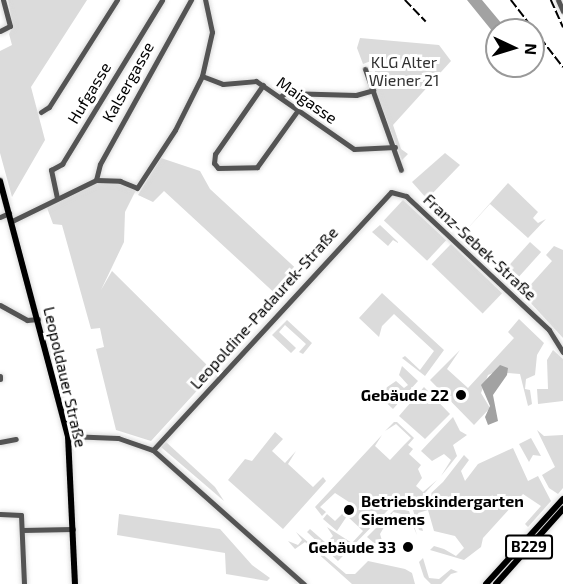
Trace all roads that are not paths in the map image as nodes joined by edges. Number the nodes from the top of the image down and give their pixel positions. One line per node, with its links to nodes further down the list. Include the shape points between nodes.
1 (3, 0): 8 (street, via 9,28)
2 (117, 0): 15 (street, via 49,107)
3 (162, 0): 21 (street, Hufgasse, via 62,164 51,170)
4 (191, 0): 18 (street, Kalsergasse, via 100,164)
5 (205, 0): 10 (street, via 212,32)
6 (558, 0): 7 (street)
7 (563, 11)
8 (0, 32)
9 (365, 69): 12 (street)
10 (202, 76): 11 (street, Maigasse, via 223,84 250,79); 18 (street, via 175,130 137,188 120,181)
11 (263, 86): 13 (street, Maigasse); 14 (street, via 215,154 214,163 222,168 257,167)
12 (373, 90): 13 (street, via 356,95 285,93); 16 (street)
13 (280, 97): 14 (street, Maigasse)
14 (298, 111): 16 (street, Maigasse, via 354,149)
15 (41, 112)
16 (395, 147): 17 (street)
17 (401, 170)
18 (96, 180): 21 (street)
19 (0, 181): 22 (main road, Leopoldauer Straße)
20 (399, 192): 27 (street, Franz-Sebek-Straße, via 549,330); 31 (street, Leopoldine-Padaurek-Straße, via 382,198)
21 (57, 198): 24 (street)
22 (9, 213): 23 (street); 24 (main road, Leopoldauer Straße)
23 (0, 217)
24 (12, 221): 26 (main road, Leopoldauer Straße)
25 (0, 305): 26 (street, via 27,320)
26 (38, 319): 28 (main road, Leopoldauer Straße)
27 (563, 352)
28 (68, 436): 31 (street, via 118,438); 35 (main road, Leopoldauer Straße)
29 (16, 439): 30 (street)
30 (0, 442)
31 (153, 450): 40 (street)
32 (563, 499): 37 (main road, B229)
33 (563, 509): 37 (main road, B229)
34 (0, 514): 36 (street, via 21,515)
35 (74, 529): 36 (street); 39 (main road, Leopoldauer Straße)
36 (22, 530): 38 (street)
37 (491, 583)
38 (24, 584)
39 (75, 584)
40 (304, 584)

